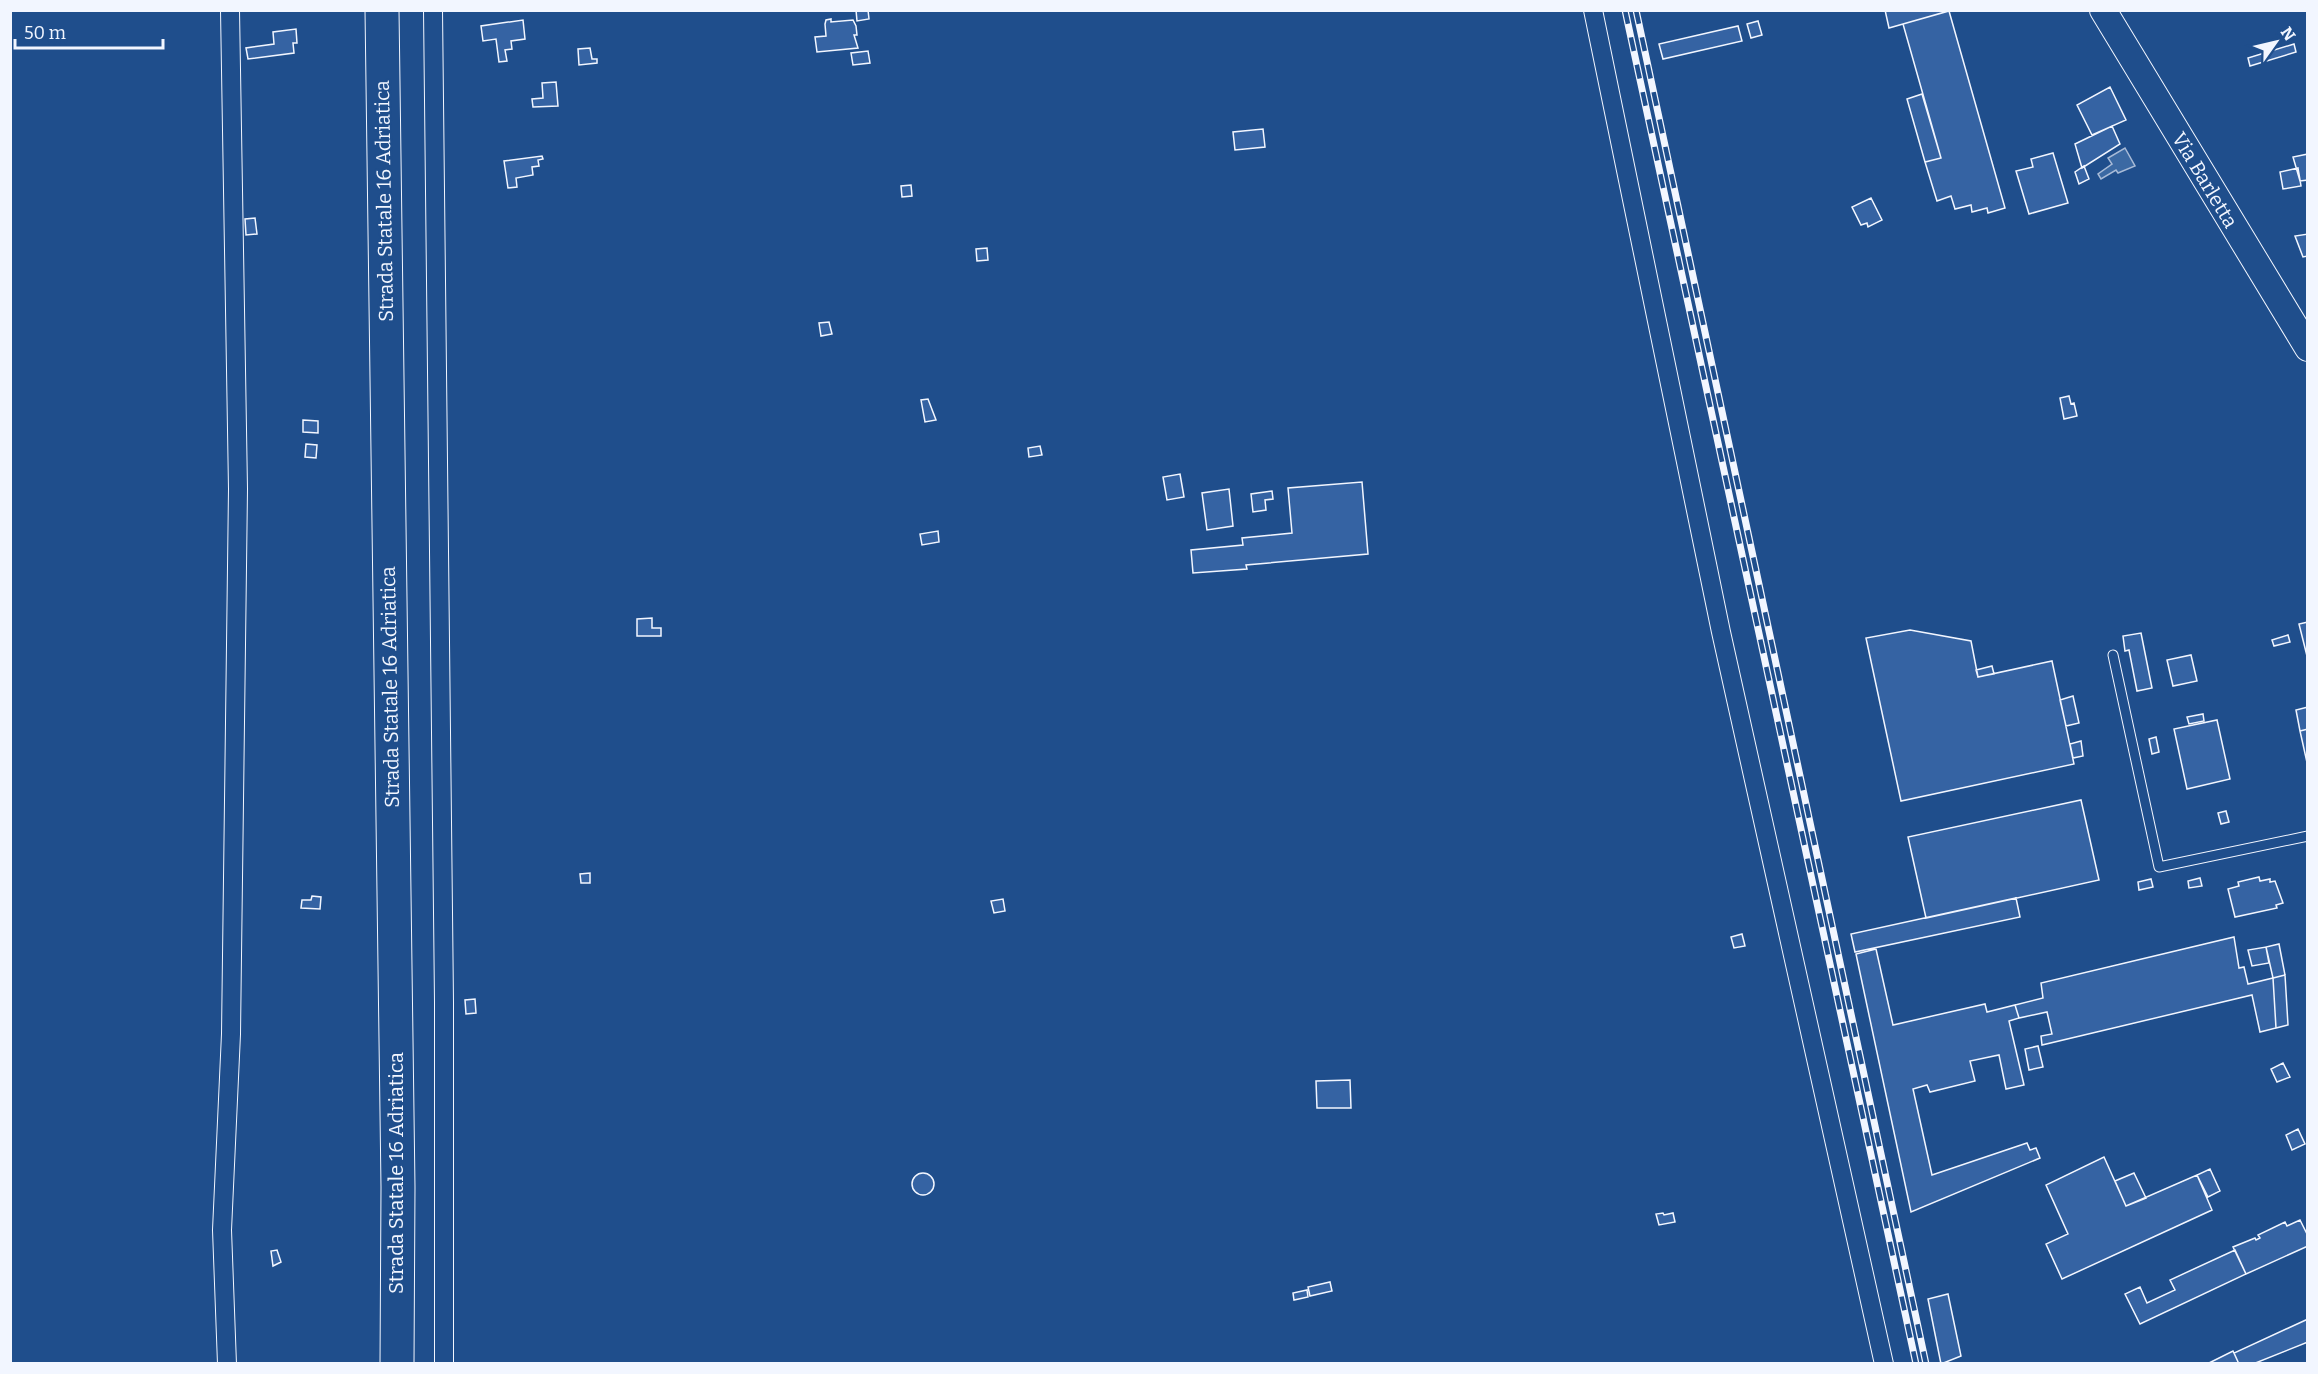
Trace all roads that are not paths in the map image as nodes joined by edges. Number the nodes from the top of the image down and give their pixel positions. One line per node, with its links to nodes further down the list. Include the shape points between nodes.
1 (230, 10): 10 (street, via 238,489 231,1034 222,1230)
2 (382, 10): 11 (highway, Strada Statale 16 Adriatica)
3 (402, 10): 12 (highway, Strada Statale 16 Adriatica)
4 (433, 10): 13 (street, via 444,978)
5 (1593, 10): 14 (street, via 1719,620)
6 (2103, 10): 7 (main road, Via Barletta)
7 (2307, 348)
8 (2113, 655): 9 (lane, via 2159,867)
9 (2307, 836)
10 (227, 1364)
11 (397, 1364)
12 (414, 1364)
13 (444, 1364)
14 (1884, 1364)

